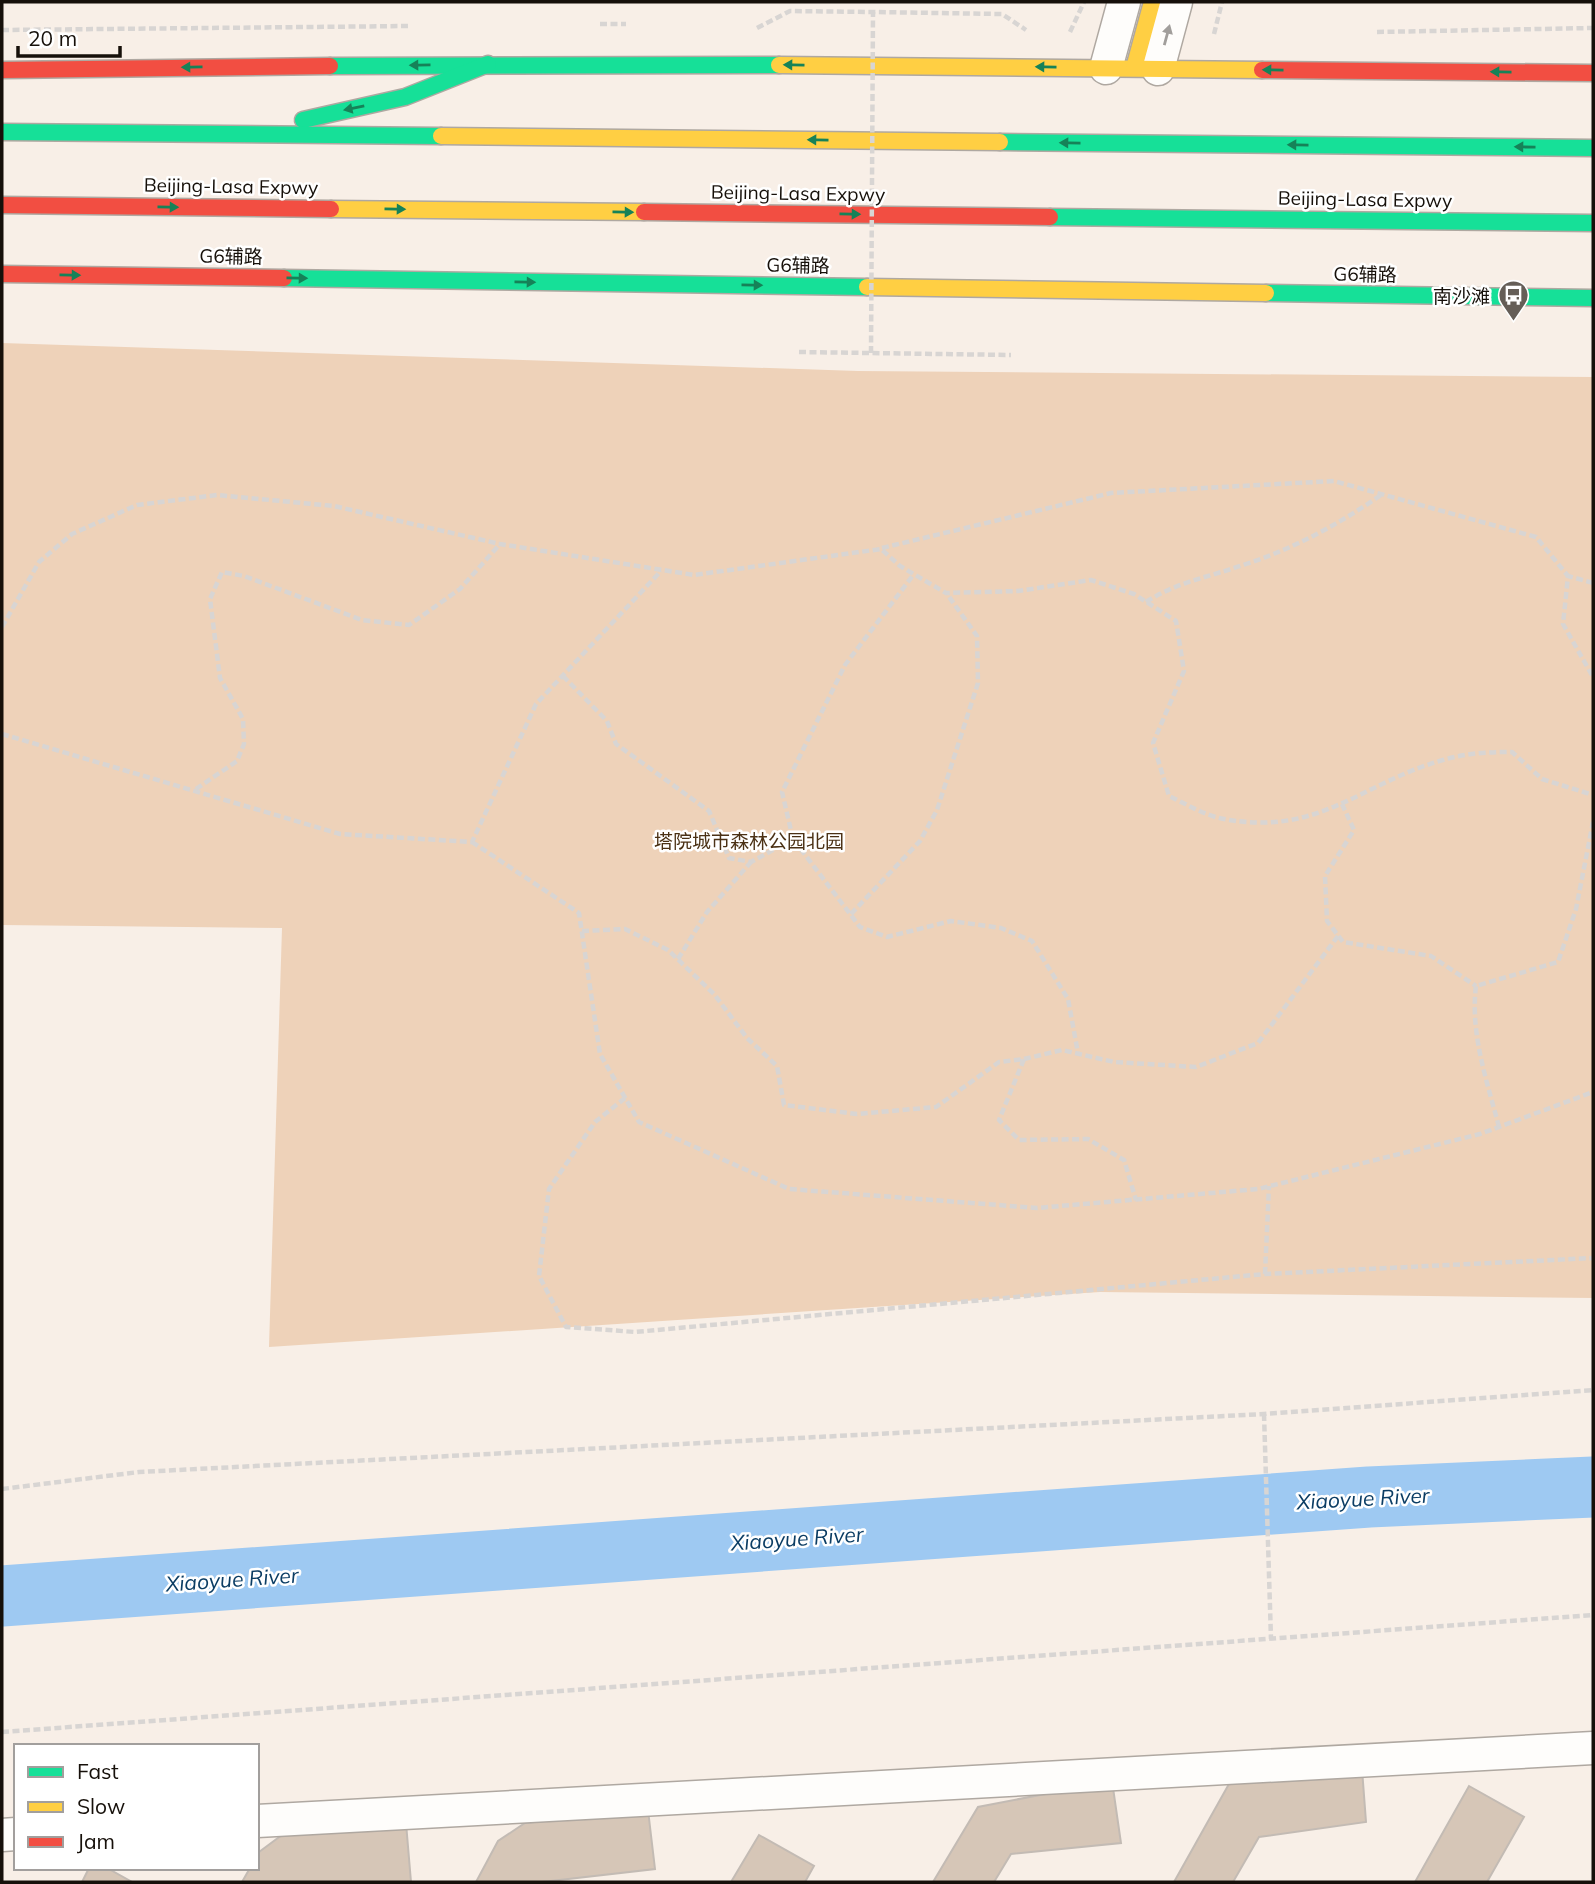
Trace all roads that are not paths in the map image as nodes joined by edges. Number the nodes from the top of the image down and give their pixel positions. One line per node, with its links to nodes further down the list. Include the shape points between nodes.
1 (1124, 2): 5 (street)
2 (1152, 2): 5 (main road)
3 (1176, 2): 5 (street, one-way to 3)
4 (488, 64): 5 (main road, one-way to 4); 6 (main road, one-way to 6); 11 (main road, one-way to 11, via 405,97)
5 (1133, 68): 7 (main road, one-way to 5)
6 (2, 69)
7 (1593, 73)
8 (2, 120): 10 (main road)
9 (2, 132): 10 (main road)
10 (111, 133): 11 (main road)
11 (260, 134): 12 (main road, one-way to 11)
12 (1593, 148)
13 (2, 205): 14 (main road, Beijing-Lasa Expwy)
14 (120, 206): 15 (main road); 16 (main road, Beijing-Lasa Expwy, one-way to 16)
15 (41, 221)
16 (1593, 223)
17 (2, 274): 18 (main road, G6辅路, one-way to 18)
18 (1593, 298)
19 (1593, 1748): 20 (street)
20 (259, 1821)

